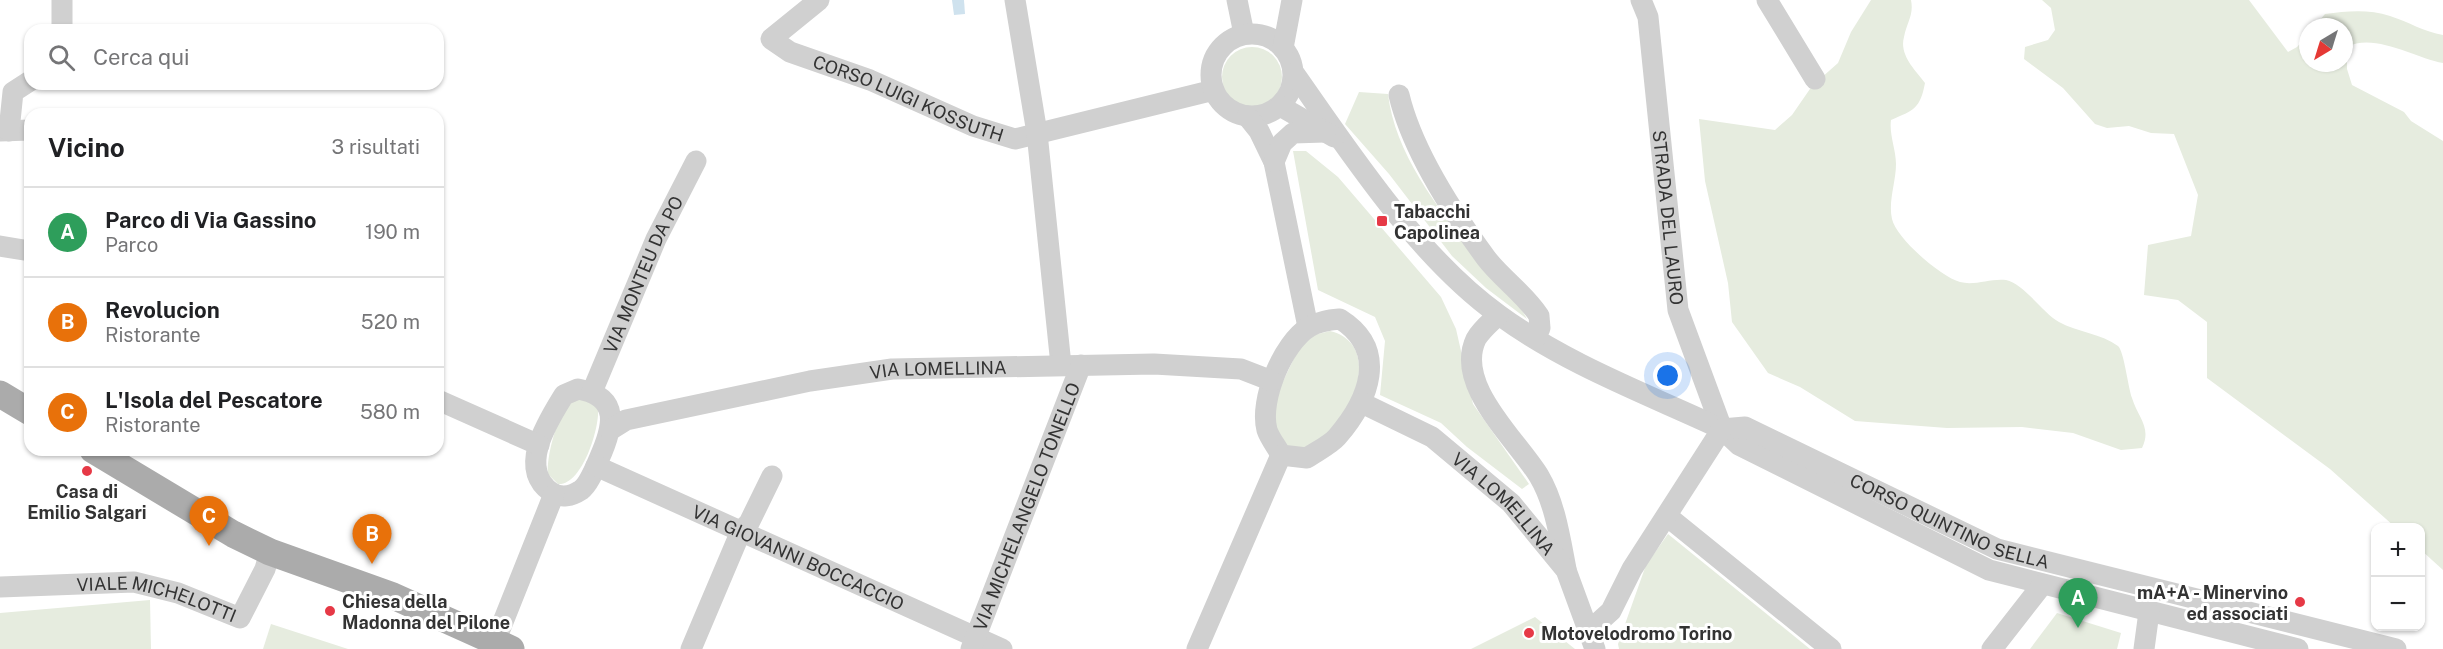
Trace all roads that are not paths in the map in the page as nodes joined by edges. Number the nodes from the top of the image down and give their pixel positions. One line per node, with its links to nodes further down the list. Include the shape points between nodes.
1 (62, 0): 8 (street)
2 (819, 0): 19 (street, CORSO LUIGI KOSSUTH, via 771,39 790,52 870,80 973,126 1015,139)
3 (1016, 0): 19 (street, VIA MICHELANGELO TONELLO)
4 (1237, 0): 9 (street)
5 (1292, 0): 10 (street)
6 (1641, 0): 35 (street, STRADA DEL LAURO, via 1648,17 1678,310)
7 (1767, 0): 12 (street)
8 (62, 24)
9 (1244, 34): 10 (street, via 1265,36); 14 (street, via 1223,45 1215,55 1211,78)
10 (1283, 48): 11 (street, via 1291,59)
11 (1293, 73): 16 (street, via 1288,96); 20 (street, CORSO QUINTINO SELLA)
12 (1815, 79)
13 (24, 85): 18 (street, via 13,92)
14 (1214, 90): 17 (street, via 1230,110); 19 (street, CORSO LUIGI KOSSUTH)
15 (1399, 96): 27 (street, via 1406,124 1447,198 1487,259 1539,316 1540,328)
16 (1275, 109): 17 (street); 20 (street); 21 (street)
17 (1247, 116): 21 (street)
18 (13, 131)
19 (1036, 133): 28 (street, VIA MICHELANGELO TONELLO)
20 (1334, 137): 21 (street, via 1293,133); 25 (street, CORSO QUINTINO SELLA, via 1417,237)
21 (1272, 157): 26 (street)
22 (696, 161): 30 (street, VIA MONTEU DA PO, via 656,238)
23 (0, 246): 24 (street)
24 (24, 250)
25 (1498, 315): 27 (street, CORSO QUINTINO SELLA); 46 (street, via 1477,337 1471,356 1478,389 1539,477 1558,525)
26 (1308, 327): 29 (street); 33 (street, via 1340,319 1358,330 1368,348 1369,372)
27 (1535, 338): 35 (street, CORSO QUINTINO SELLA)
28 (1071, 365): 29 (street, VIA LOMELLINA, via 1241,369); 36 (street, VIA LOMELLINA, via 892,369 810,381 626,420); 51 (street, VIA MICHELANGELO TONELLO)
29 (1272, 381): 38 (street, via 1267,396 1267,430)
30 (592, 392): 36 (street, via 605,401 612,419); 37 (street, via 578,389 564,395)
31 (0, 394): 34 (main road)
32 (444, 403): 37 (street)
33 (1362, 403): 38 (street, via 1336,439 1307,458); 46 (street, VIA LOMELLINA, via 1432,437 1511,503)
34 (24, 408)
35 (1722, 429): 43 (street); 47 (street, CORSO QUINTINO SELLA, via 1739,445 1978,565); 60 (street, CORSO QUINTINO SELLA, via 1745,428 1997,549)
36 (610, 430): 40 (street)
37 (539, 445): 42 (street, via 534,468 543,485)
38 (1281, 455): 55 (street)
39 (103, 456): 45 (main road)
40 (596, 466): 42 (street, via 583,489 568,496); 44 (street, VIA GIOVANNI BOCCACCIO)
41 (772, 476): 44 (street, via 749,523)
42 (554, 494): 52 (street)
43 (1667, 516): 50 (street); 56 (street)
44 (741, 531): 51 (street, VIA GIOVANNI BOCCACCIO); 53 (street)
45 (270, 552): 48 (street, VIALE MICHELOTTI, via 240,618 178,593 134,582); 52 (main road, via 393,596)
46 (1566, 570): 50 (street, VIA LOMELLINA)
47 (2042, 585): 49 (street, CORSO QUINTINO SELLA); 57 (street)
48 (0, 587)
49 (2150, 612): 58 (street); 59 (street, CORSO QUINTINO SELLA)
50 (1593, 639)
51 (974, 643): 54 (street, VIA GIOVANNI BOCCACCIO)
52 (503, 646)
53 (691, 649)
54 (1002, 649)
55 (1197, 649)
56 (1831, 649)
57 (1992, 649)
58 (2144, 649)
59 (2298, 649)
60 (2396, 649)

